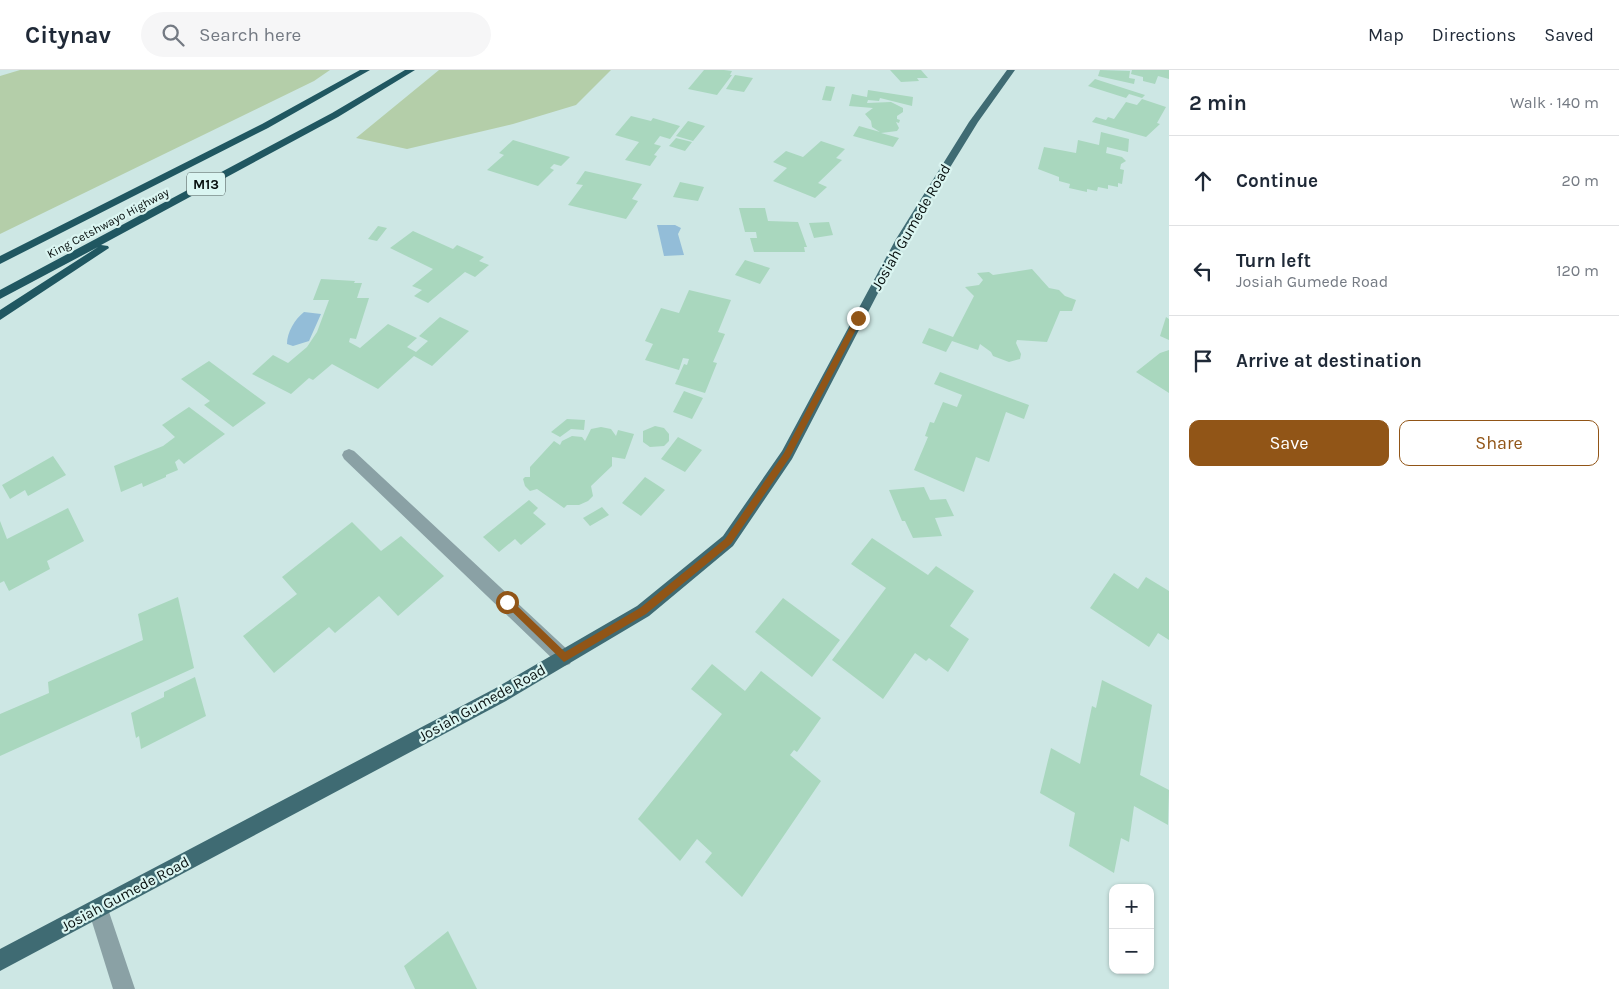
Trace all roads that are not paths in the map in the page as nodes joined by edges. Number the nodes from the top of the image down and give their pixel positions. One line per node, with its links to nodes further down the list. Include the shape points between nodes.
1 (366, 70): 5 (highway, King Cetshwayo Highway / M13, via 265,126)
2 (411, 70): 4 (highway, King Cetshwayo Highway / M13, via 336,116)
3 (1011, 70): 9 (main road, Josiah Gumede Road, via 974,122 901,239 787,455 728,541 643,611)
4 (161, 208): 6 (highway, King Cetshwayo Highway / M13); 7 (highway)
5 (0, 260)
6 (0, 294)
7 (0, 316)
8 (349, 455): 9 (street)
9 (564, 658): 10 (main road, Josiah Gumede Road)
10 (98, 909): 11 (main road, Josiah Gumede Road); 12 (street)
11 (0, 960)
12 (124, 989)

